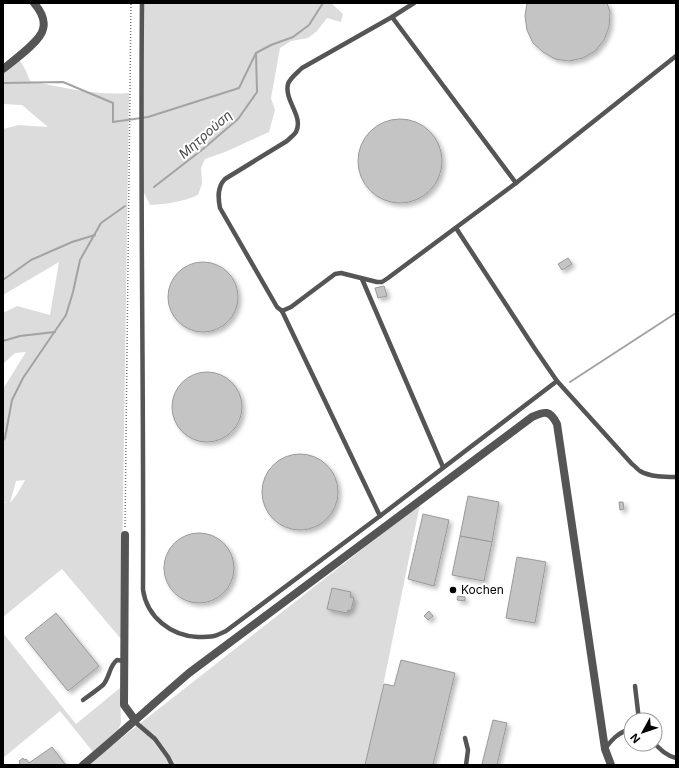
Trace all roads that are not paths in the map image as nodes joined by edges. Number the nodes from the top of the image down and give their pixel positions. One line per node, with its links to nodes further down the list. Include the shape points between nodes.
1 (34, 3): 6 (street, via 42,14 44,29 29,48)
2 (142, 3): 14 (lane, via 143,590 147,605 158,620 177,633 190,637 214,636 226,631)
3 (414, 3): 4 (lane)
4 (392, 17): 7 (lane); 10 (lane, via 302,68 288,83 287,92 297,116 296,133 288,141 225,179 220,187 220,208 277,307)
5 (676, 56): 7 (lane)
6 (3, 69)
7 (516, 183): 8 (lane)
8 (456, 228): 9 (lane, via 382,282); 11 (lane)
9 (362, 279): 10 (lane, via 341,273 335,274); 12 (lane)
10 (282, 311): 14 (lane)
11 (557, 381): 12 (lane); 13 (lane, via 640,471)
12 (443, 467): 14 (lane)
13 (676, 477)
14 (380, 516)
15 (125, 535): 16 (street)
16 (124, 661): 18 (lane, via 117,660 113,663 104,684); 20 (street, via 124,705)
17 (635, 686): 19 (lane)
18 (83, 700)
19 (637, 712)
20 (134, 720): 23 (street, via 189,673 532,417 548,413 557,424); 26 (street); 27 (lane, via 155,739)
21 (623, 732): 23 (lane, via 615,736)
22 (464, 738): 28 (lane, via 468,750)
23 (605, 749): 29 (street)
24 (663, 752): 25 (lane)
25 (676, 758)
26 (83, 765)
27 (172, 765)
28 (466, 765)
29 (611, 765)

